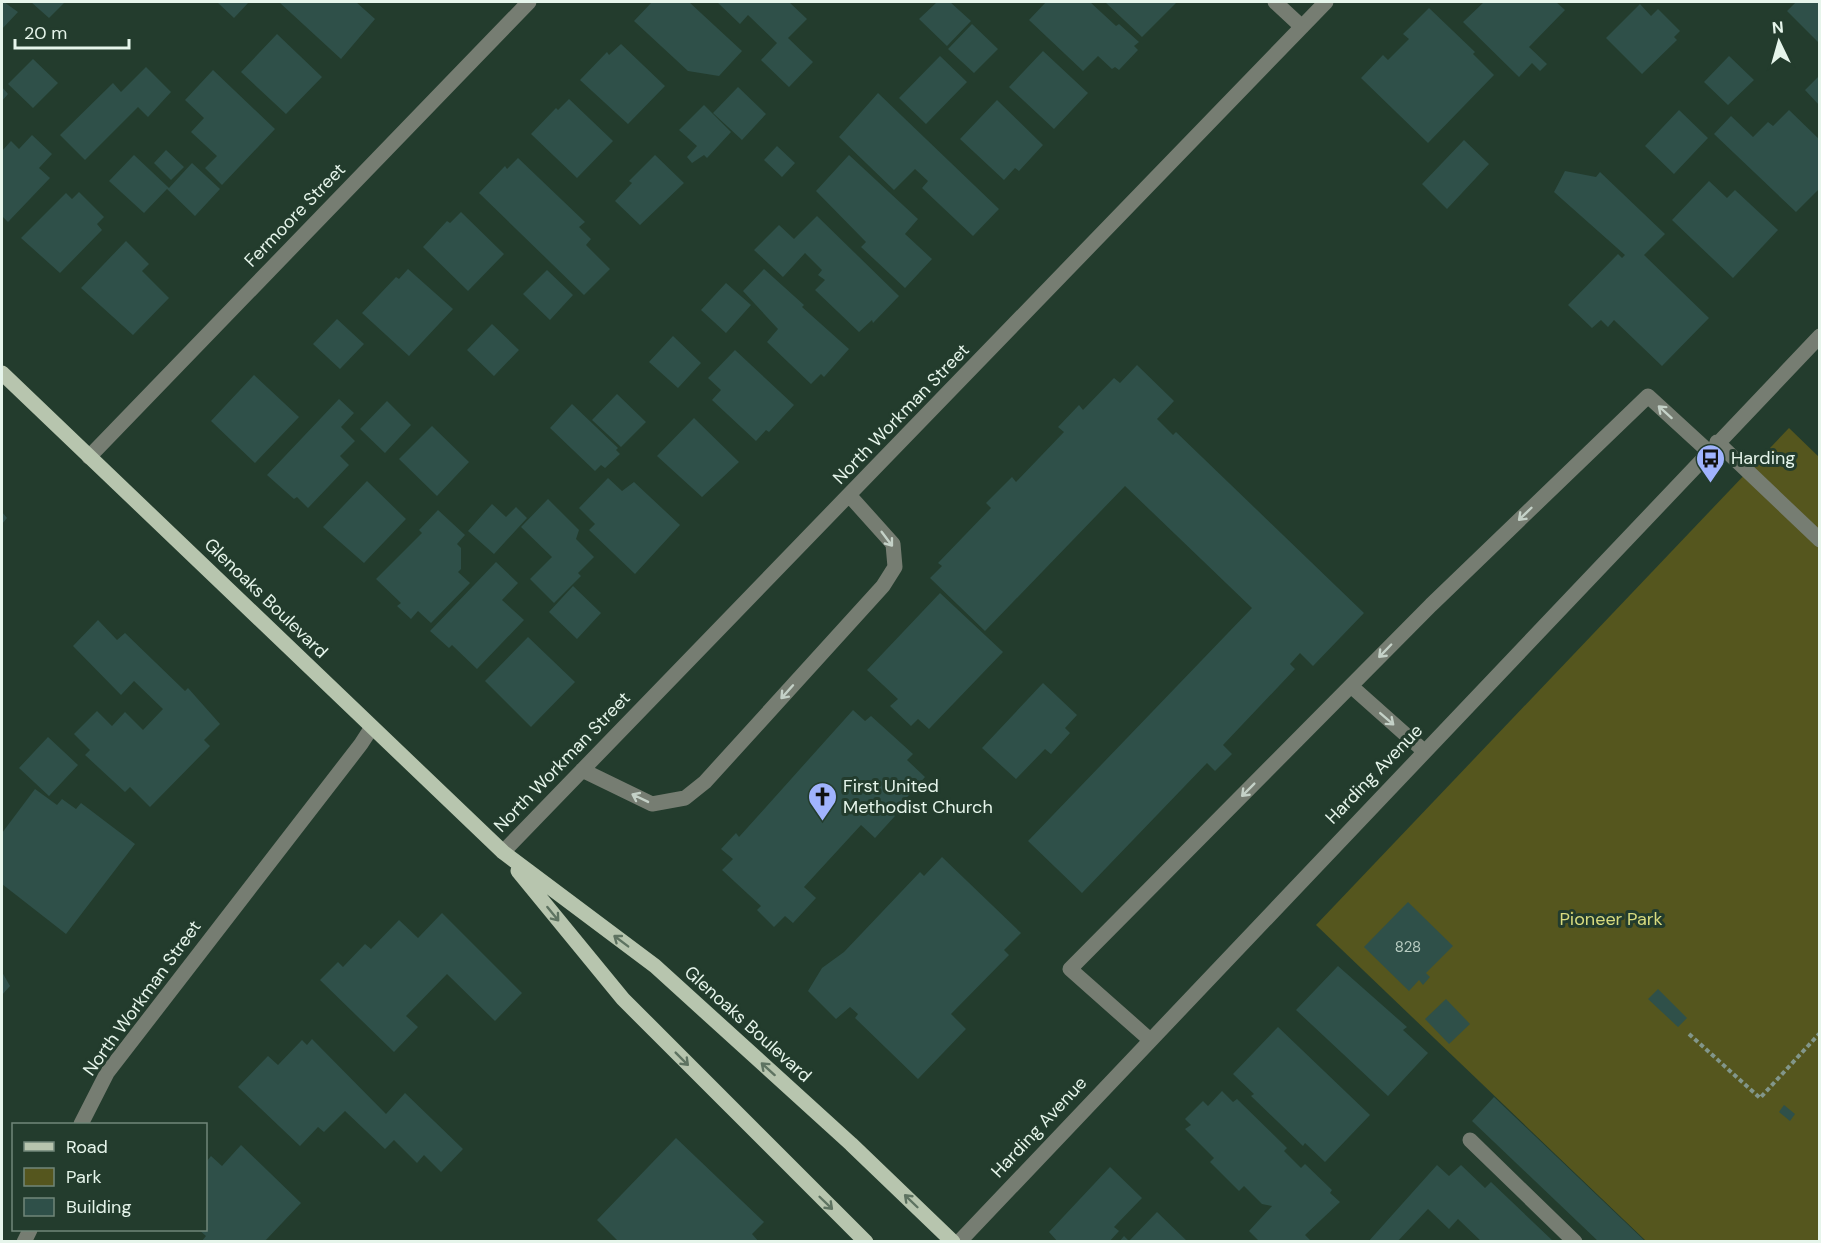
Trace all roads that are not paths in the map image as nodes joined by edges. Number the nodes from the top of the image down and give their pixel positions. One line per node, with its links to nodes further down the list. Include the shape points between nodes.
1 (529, 2): 8 (street, Fermoore Street)
2 (1275, 2): 4 (street)
3 (1326, 2): 4 (street, North Workman Street)
4 (1302, 27): 9 (street, North Workman Street)
5 (1820, 336): 7 (street, Harding Avenue)
6 (2, 373): 8 (main road, Glenoaks Boulevard)
7 (1712, 447): 10 (street); 11 (street, one-way to 11, via 1647,396); 13 (street, Harding Avenue)
8 (89, 457): 12 (main road, Glenoaks Boulevard)
9 (849, 495): 14 (street, North Workman Street); 14 (street, one-way to 14, via 893,544 895,567 883,586 705,782 684,798 652,804)
10 (1820, 540)
11 (1351, 687): 13 (street, one-way to 13); 16 (street, one-way to 16, via 1070,969)
12 (372, 727): 15 (main road, Glenoaks Boulevard); 17 (street, North Workman Street, via 107,1073)
13 (1424, 751): 16 (street, Harding Avenue)
14 (582, 770): 15 (street, North Workman Street)
15 (503, 852): 19 (main road, Glenoaks Boulevard, one-way to 19, via 623,999); 20 (main road, Glenoaks Boulevard, one-way to 15, via 655,966)
16 (1149, 1039): 21 (street, Harding Avenue)
17 (82, 1123)
18 (1470, 1140): 22 (street)
19 (866, 1242)
20 (953, 1242)
21 (959, 1242)
22 (1575, 1242)

